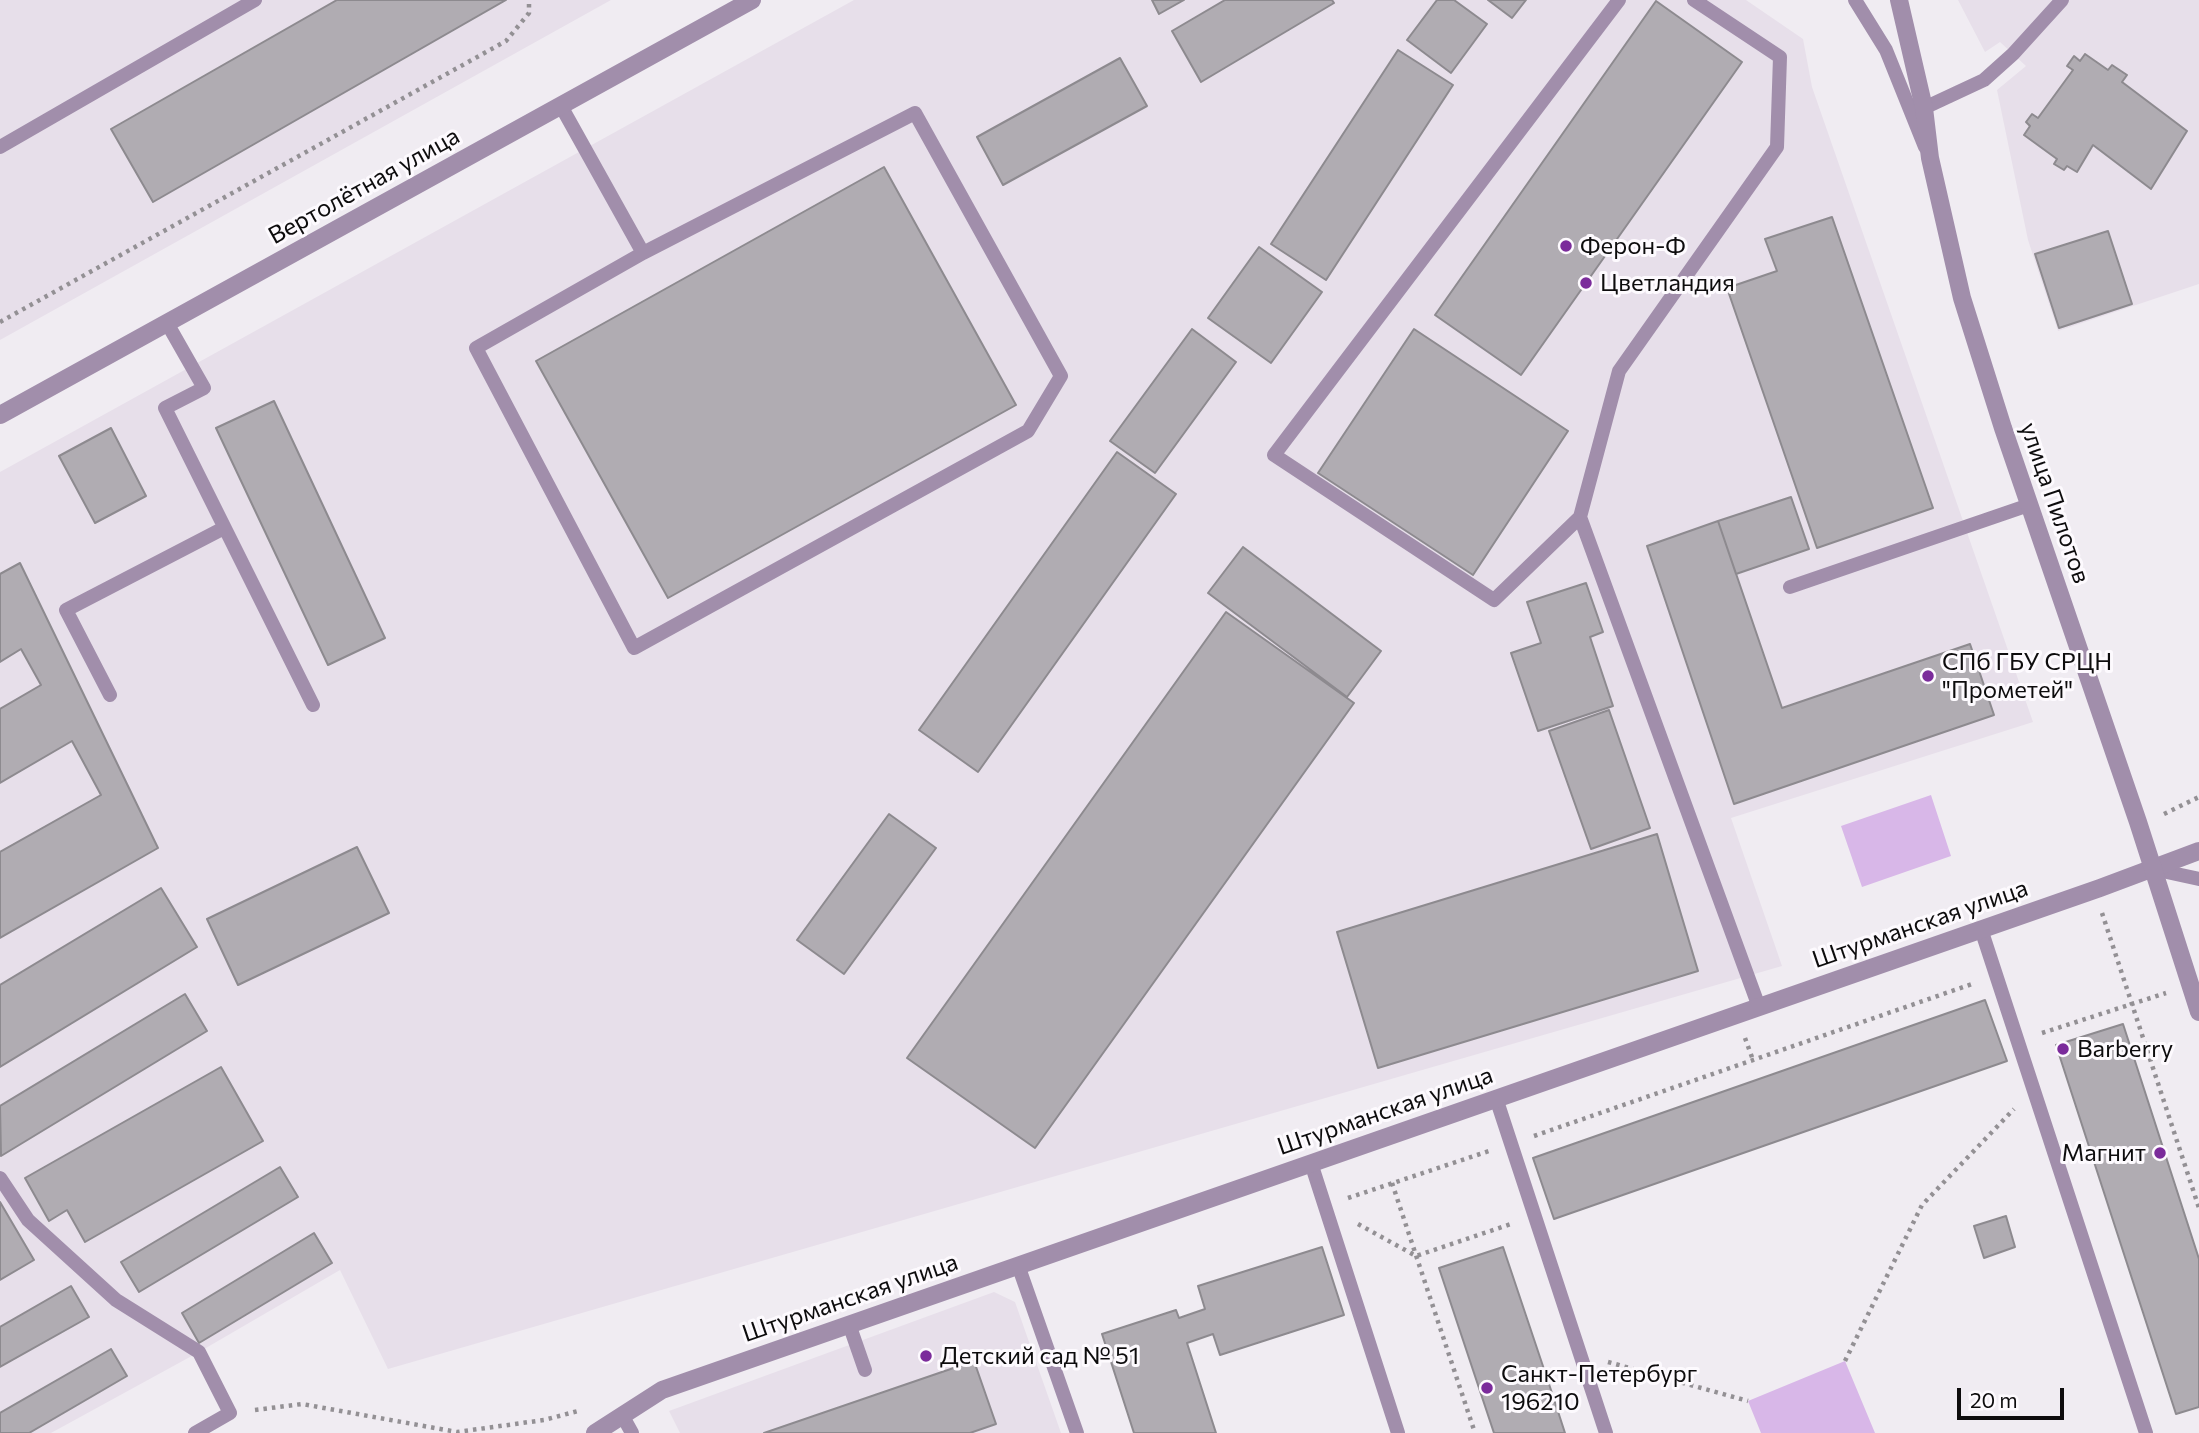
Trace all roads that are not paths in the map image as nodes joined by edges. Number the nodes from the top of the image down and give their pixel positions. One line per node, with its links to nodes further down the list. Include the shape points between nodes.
1 (256, 0): 10 (lane)
2 (752, 0): 8 (street, Вертолётная улица)
3 (1619, 0): 16 (lane, via 1274,455 1494,600)
4 (1694, 0): 16 (lane, via 1780,57 1777,147 1619,370)
5 (1855, 0): 11 (lane, via 1886,50)
6 (1899, 0): 9 (street, улица Пилотов)
7 (2062, 0): 9 (lane, via 1984,80)
8 (561, 106): 12 (lane); 13 (street, Вертолётная улица)
9 (1924, 108): 11 (street, улица Пилотов)
10 (0, 147)
11 (1930, 158): 15 (street, улица Пилотов, via 1962,298)
12 (643, 253): 12 (lane, via 476,348 634,648 1028,431 1061,376 915,113)
13 (167, 323): 14 (street, Вертолётная улица); 17 (lane, via 204,388 164,408)
14 (0, 415)
15 (2029, 505): 18 (lane); 22 (street, улица Пилотов)
16 (1580, 517): 25 (lane)
17 (224, 528): 19 (lane, via 66,610); 20 (lane)
18 (1790, 587)
19 (110, 695)
20 (313, 705)
21 (2199, 851): 22 (street, Штурманская улица)
22 (2153, 869): 23 (lane); 24 (street, Штурманская улица); 26 (street, улица Пилотов)
23 (2199, 879)
24 (1981, 929): 25 (street, Штурманская улица); 40 (lane)
25 (1759, 1007): 27 (street, Штурманская улица)
26 (2199, 1012)
27 (1496, 1098): 28 (street, Штурманская улица); 39 (lane)
28 (1311, 1163): 30 (street, Штурманская улица); 38 (lane)
29 (0, 1178): 34 (lane, via 28,1220 116,1300 199,1352 230,1413)
30 (1018, 1265): 31 (street, Штурманская улица); 37 (lane)
31 (849, 1324): 32 (lane); 33 (street, Штурманская улица, via 662,1390)
32 (865, 1370)
33 (622, 1416): 35 (street, Штурманская улица); 36 (lane)
34 (195, 1433)
35 (595, 1433)
36 (632, 1433)
37 (1077, 1433)
38 (1398, 1433)
39 (1606, 1433)
40 (2146, 1433)

